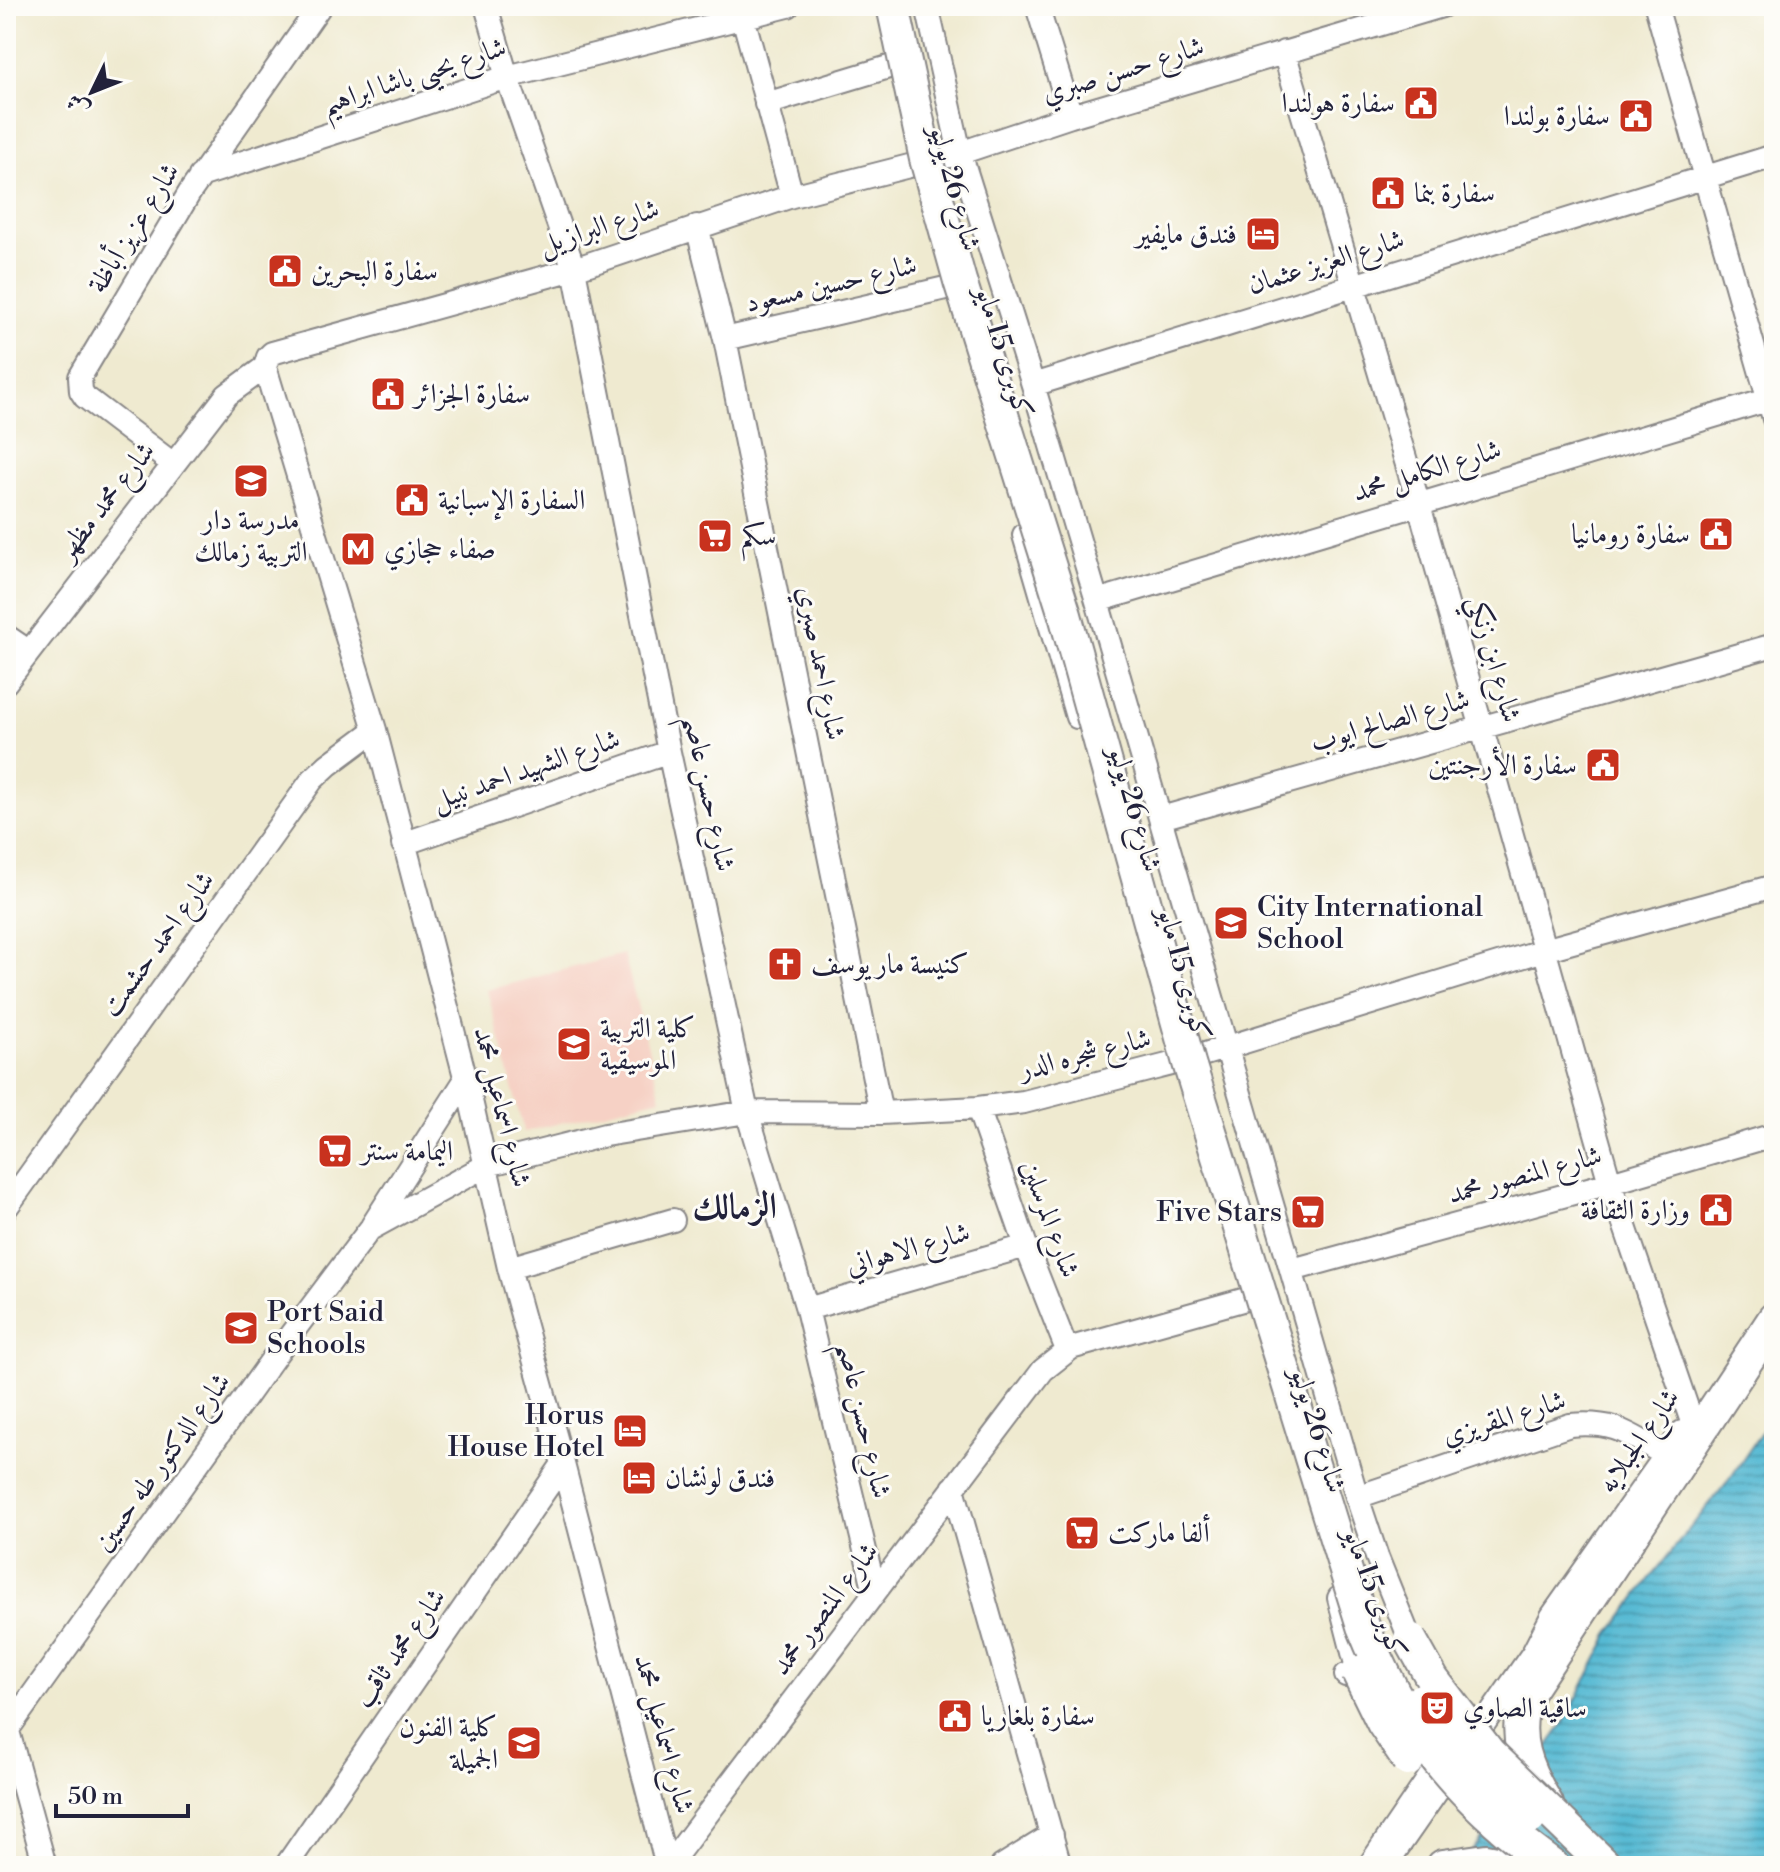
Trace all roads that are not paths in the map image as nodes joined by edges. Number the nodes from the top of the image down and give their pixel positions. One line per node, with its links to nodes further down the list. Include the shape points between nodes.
1 (320, 6): 20 (street, شارع عزيز أباظة)
2 (486, 6): 14 (street, شارع حسن عاصم)
3 (788, 6): 11 (street, شارع يحيى باشا ابراهيم)
4 (878, 6): 13 (street, شارع 26 يوليو)
5 (893, 6): 87 (highway, كوبرى 15 مايو, bridge, via 926,159 960,281 1065,615 1189,1063 1363,1626 1405,1716 1434,1757 1493,1819)
6 (909, 6): 88 (highway, كوبرى 15 مايو, bridge, via 944,151 1082,607 1206,1055 1380,1620 1411,1685 1452,1744 1502,1795)
7 (927, 6): 17 (street, شارع 26 يوليو)
8 (1037, 6): 16 (street)
9 (1442, 6): 12 (street, شارع حسن صبري)
10 (1656, 6): 21 (street)
11 (742, 12): 14 (street, شارع يحيى باشا ابراهيم); 15 (street)
12 (1284, 52): 16 (street, شارع حسن صبري); 25 (street, شارع ابن زنكي)
13 (892, 66): 15 (street); 19 (street, شارع 26 يوليو)
14 (507, 77): 20 (street, شارع يحيى باشا ابراهيم); 24 (street, شارع حسن عاصم)
15 (766, 104): 22 (street)
16 (1071, 116): 17 (street, شارع حسن صبري)
17 (960, 153): 19 (street, شارع البرازيل); 29 (street, شارع 26 يوليو)
18 (1774, 156): 21 (street, شارع العزيز عثمان)
19 (917, 164): 22 (street, شارع البرازيل); 26 (street, شارع 26 يوليو)
20 (200, 176): 31 (street, شارع عزيز أباظة, via 80,377 85,397)
21 (1705, 177): 25 (street, شارع العزيز عثمان); 30 (street)
22 (792, 196): 23 (street, شارع البرازيل)
23 (697, 226): 24 (street, شارع البرازيل); 27 (street, شارع احمد صبري)
24 (574, 269): 28 (street, شارع البرازيل, via 272,353); 40 (street, شارع حسن عاصم)
25 (1353, 284): 29 (street, شارع العزيز عثمان); 32 (street, شارع ابن زنكي)
26 (950, 287): 27 (street, شارع حسين مسعود); 46 (street, شارع 26 يوليو)
27 (725, 339): 50 (street, شارع احمد صبري)
28 (265, 367): 31 (street, شارع محمد مظهر, via 227,395); 39 (street, شارع اسماعيل محمد)
29 (1033, 385): 33 (street, شارع 26 يوليو)
30 (1772, 405): 32 (street, شارع الكامل محمد)
31 (173, 464): 36 (street, شارع محمد مظهر)
32 (1419, 505): 33 (street, شارع الكامل محمد); 38 (street, شارع ابن زنكي)
33 (1097, 601): 41 (street, شارع 26 يوليو)
34 (6, 636): 36 (street)
35 (1774, 645): 38 (street, شارع الصالح ايوب)
36 (28, 651): 37 (street, شارع محمد مظهر)
37 (6, 682)
38 (1482, 727): 41 (street, شارع الصالح ايوب); 44 (street, شارع ابن زنكي)
39 (375, 730): 42 (street, شارع اسماعيل محمد); 54 (street, شارع احمد حشمت, via 312,780)
40 (669, 752): 42 (street, شارع الشهيد احمد نبيل); 49 (street, شارع حسن عاصم)
41 (1161, 818): 45 (street, شارع 26 يوليو)
42 (403, 844): 47 (street, شارع اسماعيل محمد)
43 (1774, 886): 44 (street, شارع شجره الدر)
44 (1544, 950): 45 (street, شارع شجره الدر); 53 (street, شارع ابن زنكي)
45 (1225, 1047): 46 (street, شارع شجره الدر); 59 (street, شارع 26 يوليو)
46 (1179, 1062): 48 (street, شارع شجره الدر, via 1024,1102); 60 (street, شارع 26 يوليو)
47 (468, 1085): 52 (street, شارع اسماعيل محمد); 56 (street, شارع الدكتور طه حسين)
48 (978, 1108): 50 (street, شارع شجره الدر); 57 (street, شارع المرسلين)
49 (747, 1112): 50 (street, شارع شجره الدر); 52 (street, شارع شجره الدر, via 605,1135); 62 (street, شارع حسن عاصم)
50 (881, 1113)
51 (1774, 1135): 53 (street, شارع المنصور محمد)
52 (487, 1165): 56 (street, شارع الدكتور طه حسين); 58 (street, شارع اسماعيل محمد)
53 (1610, 1183): 59 (street, شارع المنصور محمد); 65 (street, شارع ابن زنكي)
54 (6, 1208)
55 (673, 1220): 58 (street)
56 (370, 1229): 75 (street, شارع الدكتور طه حسين)
57 (1026, 1246): 62 (street, شارع الاهواني); 64 (street, شارع المرسلين)
58 (509, 1268): 67 (street, شارع اسماعيل محمد)
59 (1292, 1270): 69 (street, شارع 26 يوليو)
60 (1246, 1299): 64 (street, شارع المنصور محمد); 73 (street, شارع 26 يوليو)
61 (1774, 1299): 65 (street, شارع الجبلايه)
62 (807, 1309): 70 (street, شارع حسن عاصم)
63 (1774, 1319): 76 (highway, bridge, via 1526,1695 1520,1747)
64 (1067, 1350): 68 (street, شارع المنصور محمد, via 1043,1370)
65 (1691, 1419): 66 (street, شارع الجبلايه)
66 (1665, 1455): 69 (street, شارع المقريزي, via 1611,1425 1570,1425); 71 (street, شارع الجبلايه)
67 (563, 1464): 79 (street, شارع محمد ثاقب); 80 (street, شارع اسماعيل محمد)
68 (953, 1488): 70 (street, شارع المنصور محمد); 77 (street)
69 (1357, 1497): 72 (street, شارع 26 يوليو)
70 (875, 1592): 80 (street, شارع المنصور محمد)
71 (1552, 1616): 83 (street, شارع الجبلايه, via 1423,1785); 84 (street, شارع الجبلايه, via 1533,1653)
72 (1410, 1639): 76 (highway, bridge, via 1460,1718)
73 (1358, 1672): 74 (street, شارع 26 يوليو, via 1346,1675); 86 (highway, bridge, via 1383,1723 1433,1790)
74 (1357, 1704)
75 (6, 1729): 78 (street)
76 (1555, 1817): 89 (highway, bridge)
77 (1052, 1835): 81 (street); 82 (street)
78 (45, 1866)
79 (286, 1866)
80 (668, 1866)
81 (1002, 1866)
82 (1060, 1866)
83 (1369, 1866)
84 (1385, 1866)
85 (1444, 1866): 86 (highway, via 1486,1860)
86 (1520, 1866)
87 (1553, 1866)
88 (1594, 1866)
89 (1606, 1866)

